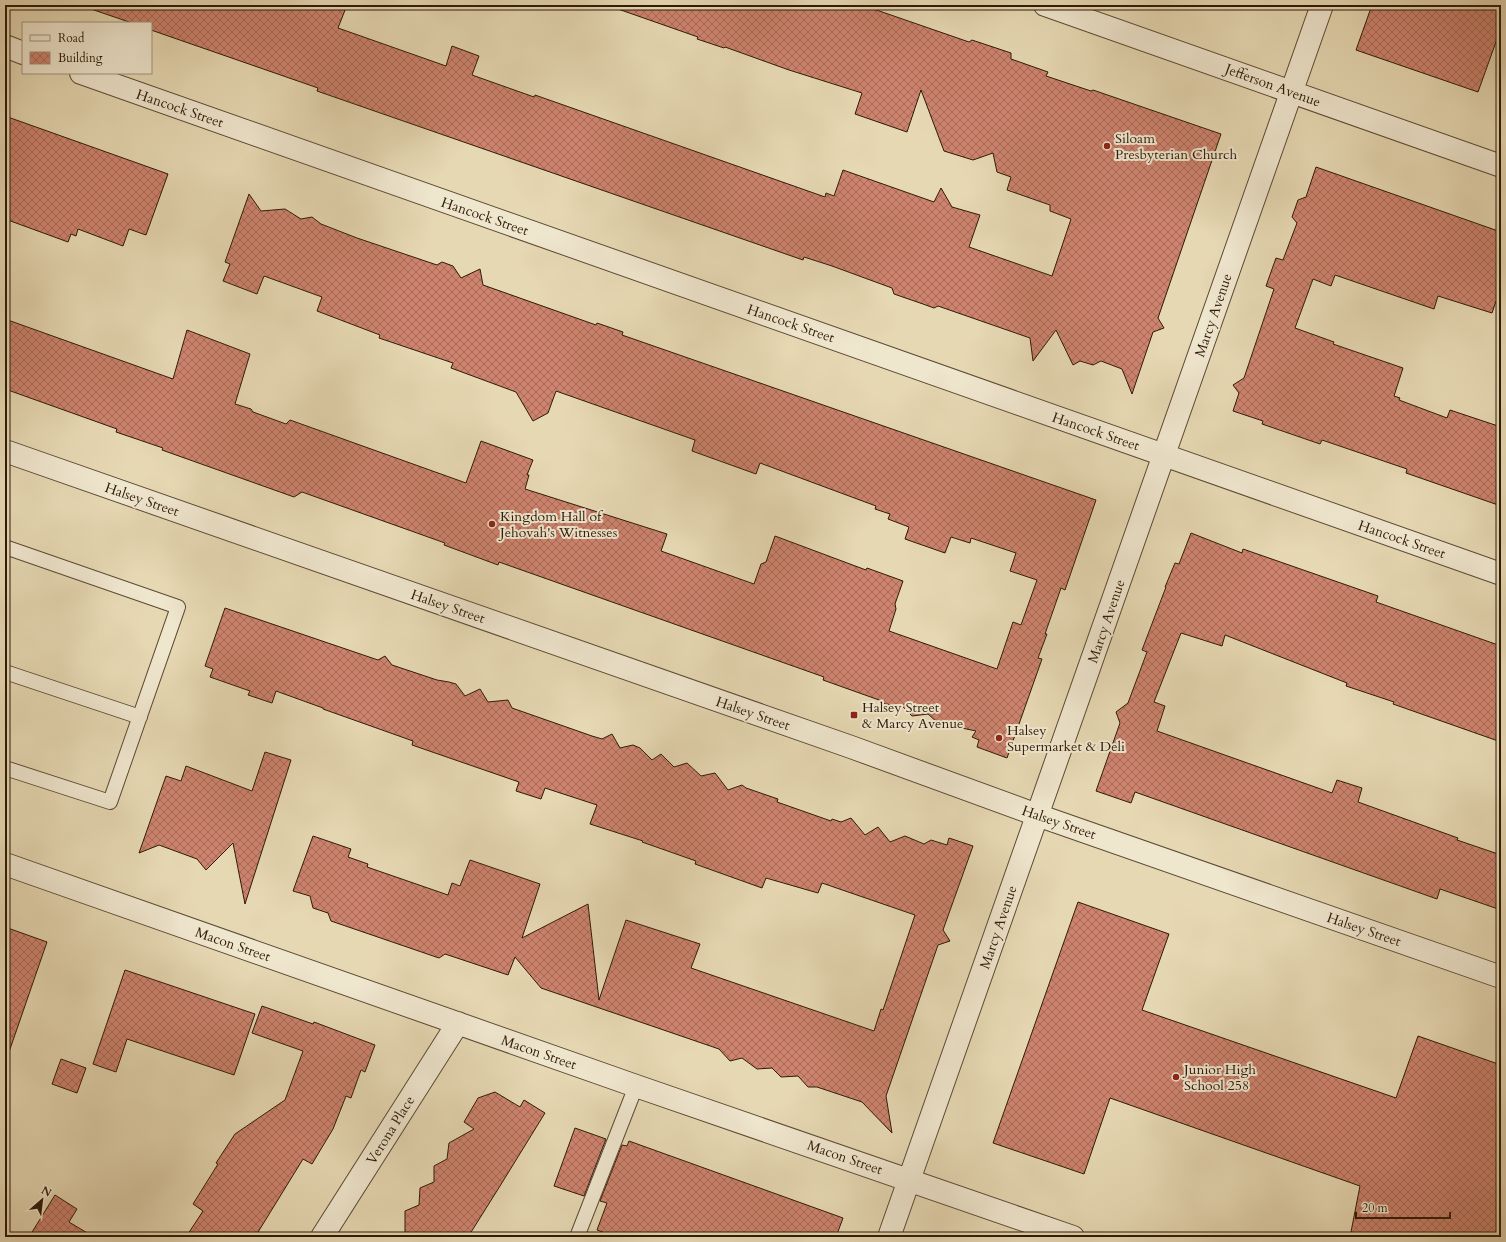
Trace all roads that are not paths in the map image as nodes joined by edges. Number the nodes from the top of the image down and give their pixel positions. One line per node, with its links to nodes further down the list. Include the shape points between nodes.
1 (1045, 5): 6 (street, Jefferson Avenue)
2 (1322, 5): 6 (street, Marcy Avenue)
3 (5, 46): 4 (street)
4 (22, 53)
5 (84, 74): 9 (street, Hancock Street)
6 (1292, 92): 7 (street, Jefferson Avenue); 9 (street, Marcy Avenue)
7 (1501, 166)
8 (5, 451): 15 (street, Halsey Street, via 828,739)
9 (1164, 455): 11 (street, Hancock Street); 15 (street, Marcy Avenue)
10 (5, 547): 13 (lane, via 178,607)
11 (1501, 574)
12 (5, 672): 13 (lane)
13 (140, 717): 14 (lane, via 110,802)
14 (5, 768)
15 (1037, 815): 17 (street, Halsey Street); 20 (street, Marcy Avenue)
16 (5, 864): 18 (street, Macon Street)
17 (1501, 977)
18 (458, 1023): 19 (street, Macon Street); 21 (street, Verona Place)
19 (636, 1086): 20 (street, Macon Street); 22 (lane)
20 (909, 1179): 23 (street, Marcy Avenue); 24 (street, Macon Street)
21 (322, 1237)
22 (577, 1237)
23 (889, 1237)
24 (1073, 1237)

